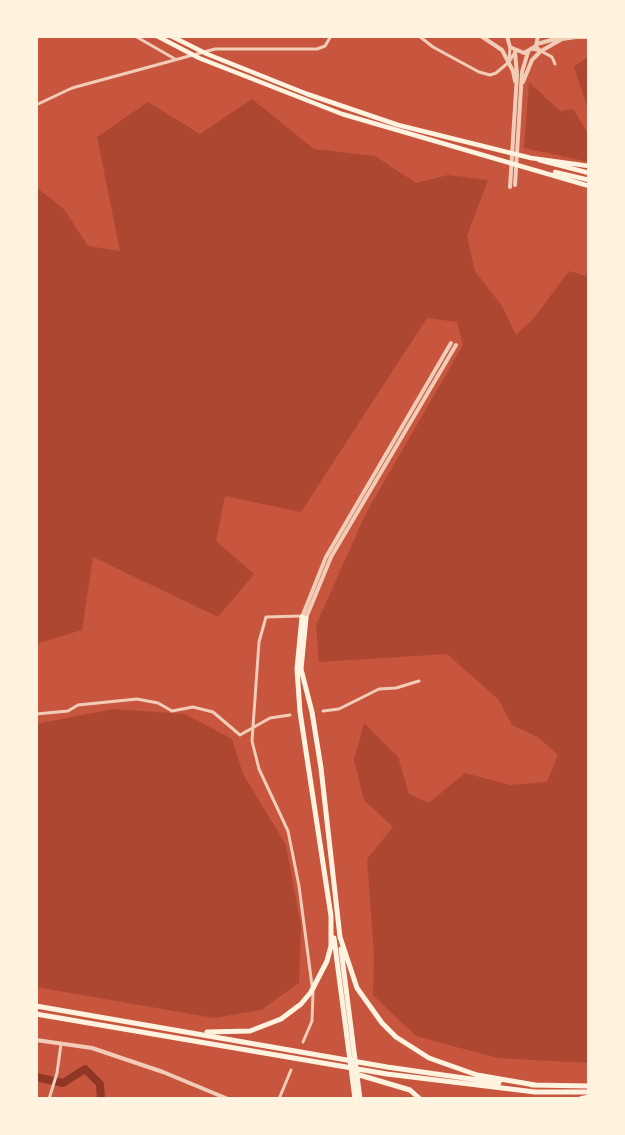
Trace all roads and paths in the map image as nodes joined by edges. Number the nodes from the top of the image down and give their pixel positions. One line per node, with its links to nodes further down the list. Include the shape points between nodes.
1 (135, 36): 18 (street)
2 (157, 36): 25 (highway, via 199,58 342,114)
3 (171, 36): 24 (highway, via 307,94 398,125)
4 (337, 36): 13 (street)
5 (419, 36): 19 (street, via 490,75)
6 (481, 36): 19 (street, via 502,50)
7 (500, 36): 14 (street)
8 (507, 36): 14 (street)
9 (538, 36): 15 (street)
10 (556, 37): 11 (street); 15 (street)
11 (576, 37): 12 (street); 16 (street, via 562,39)
12 (589, 37)
13 (331, 38): 18 (street, via 316,49 215,49)
14 (509, 45): 17 (street); 19 (street)
15 (533, 48): 16 (street); 17 (street); 21 (street, via 522,72)
16 (541, 51): 20 (street, via 552,57); 21 (street, via 527,69)
17 (515, 52): 19 (street); 22 (street)
18 (175, 59): 23 (street, via 72,88)
19 (509, 62): 22 (street)
20 (555, 64)
21 (521, 89): 29 (street)
22 (516, 95): 31 (street)
23 (36, 105)
24 (531, 158): 26 (highway); 27 (highway)
25 (529, 166): 28 (highway); 30 (highway)
26 (589, 166)
27 (589, 173)
28 (589, 180)
29 (515, 185)
30 (589, 186)
31 (510, 187)
32 (451, 343): 34 (street, via 327,557)
33 (456, 345): 34 (street, via 332,557)
34 (304, 617): 39 (street, via 266,618 259,642); 40 (highway, via 297,669 300,712); 41 (highway, via 301,669 321,768)
35 (419, 681): 36 (street, via 379,689 339,709)
36 (323, 711)
37 (36, 714): 39 (street, via 136,699 158,703 172,711 193,707 213,712 240,735)
38 (290, 715): 39 (street, via 270,718)
39 (252, 727): 46 (street, via 259,769 288,831 299,886 313,993 312,1021)
40 (331, 916): 44 (highway, via 327,961 300,1004 281,1019 250,1031); 57 (highway)
41 (340, 937): 50 (highway, via 357,988 368,1007 396,1037 455,1069); 58 (highway)
42 (36, 1006): 44 (highway)
43 (36, 1014): 48 (highway)
44 (188, 1032): 50 (highway, via 469,1080)
45 (36, 1040): 47 (street)
46 (303, 1042)
47 (61, 1044): 54 (street); 55 (street, via 92,1048 163,1071)
48 (316, 1063): 52 (highway, via 524,1091); 59 (highway, via 393,1084 410,1090)
49 (291, 1070): 56 (street)
50 (535, 1085): 51 (highway)
51 (589, 1086)
52 (589, 1092)
53 (589, 1098): 60 (highway)
54 (49, 1099)
55 (228, 1099)
56 (279, 1099)
57 (355, 1099)
58 (360, 1099)
59 (420, 1099)
60 (580, 1099)

